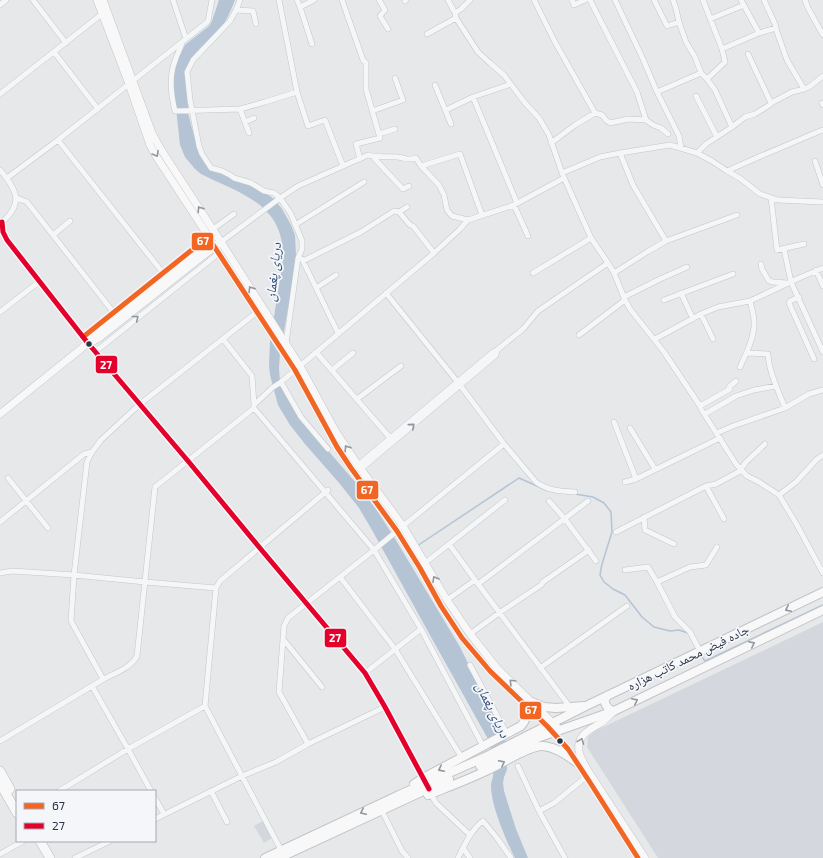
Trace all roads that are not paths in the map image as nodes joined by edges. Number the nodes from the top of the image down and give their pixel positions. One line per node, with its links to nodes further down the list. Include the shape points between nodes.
1 (6, 0): 26 (street)
2 (33, 0): 40 (street)
3 (97, 0): 29 (main road)
4 (103, 0): 49 (main road)
5 (173, 0): 39 (street)
6 (212, 0): 39 (street, via 208,21)
7 (240, 0): 28 (street)
8 (279, 0): 53 (street)
9 (296, 0): 27 (street)
10 (314, 0): 27 (street)
11 (342, 0): 63 (street, via 366,63 366,84)
12 (380, 0): 35 (street, via 385,10 380,16)
13 (448, 0): 30 (street)
14 (470, 0): 30 (street)
15 (534, 0): 64 (street)
16 (572, 0): 17 (street, via 574,5)
17 (585, 0)
18 (590, 0): 66 (street, via 637,92)
19 (615, 0): 54 (street)
20 (654, 0): 32 (street, via 666,26)
21 (673, 0): 32 (street)
22 (703, 0): 31 (street)
23 (764, 0): 34 (street)
24 (805, 0): 38 (street)
25 (743, 3): 31 (street); 37 (street)
26 (0, 5)
27 (300, 7): 41 (street)
28 (236, 10): 33 (street, via 253,11); 62 (street, via 230,21 193,60 187,72)
29 (102, 14): 40 (street); 49 (main road)
30 (455, 15): 36 (street); 50 (street, via 478,52)
31 (710, 19): 42 (street)
32 (679, 22): 45 (street)
33 (256, 24)
34 (776, 28): 37 (street); 52 (street, via 787,60)
35 (388, 30)
36 (427, 34)
37 (759, 34): 42 (street)
38 (823, 35)
39 (184, 41): 49 (street); 62 (street, via 175,59 171,79 175,111)
40 (66, 43): 43 (street)
41 (312, 44)
42 (722, 49): 48 (street, via 725,62)
43 (54, 52): 55 (street); 59 (street)
44 (748, 54): 58 (street)
45 (701, 73): 48 (street); 54 (street)
46 (823, 76): 52 (street)
47 (395, 78): 63 (street, via 403,100)
48 (707, 79): 69 (street, via 715,90)
49 (131, 82): 59 (street); 107 (main road, one-way to 49, via 160,148); 110 (main road, one-way to 110, via 150,145)
50 (511, 84): 57 (street); 77 (street, via 539,118)
51 (435, 85): 61 (street)
52 (804, 89): 58 (street)
53 (297, 92): 60 (street); 84 (street, via 308,126 325,120)
54 (657, 92): 78 (street, via 679,136)
55 (0, 94)
56 (696, 96): 75 (street)
57 (473, 98): 61 (street); 97 (street)
58 (771, 103): 69 (street)
59 (98, 109): 76 (street)
60 (240, 109): 62 (street); 67 (street)
61 (446, 110): 68 (street)
62 (190, 111): 95 (street, via 199,146 211,168 274,193)
63 (372, 111): 73 (street)
64 (595, 113): 66 (street, via 602,115 610,123 628,119); 77 (street)
65 (254, 118): 67 (street)
66 (646, 120): 74 (street)
67 (245, 122): 72 (street)
68 (451, 124)
69 (732, 127): 75 (street)
70 (395, 129): 73 (street)
71 (823, 130): 87 (street)
72 (249, 133)
73 (379, 134): 82 (street, via 379,139 356,144)
74 (668, 134)
75 (717, 136): 80 (street)
76 (58, 140): 89 (street); 127 (street)
77 (551, 143): 88 (street)
78 (681, 148): 79 (street, via 670,145); 80 (street)
79 (620, 153): 88 (street, via 600,158); 112 (street, via 633,185)
80 (697, 153): 87 (street)
81 (373, 157): 82 (street, via 368,155); 85 (street, via 398,157 409,160 416,158); 92 (street, via 403,189)
82 (360, 159): 84 (street)
83 (815, 161): 91 (street)
84 (343, 166): 95 (street, via 298,186)
85 (421, 166): 102 (street, via 460,154); 103 (street, via 439,185 447,210 452,216)
86 (0, 170): 89 (street)
87 (727, 172): 94 (street, via 760,194)
88 (563, 175): 97 (street); 111 (street)
89 (7, 178): 93 (street)
90 (364, 182): 106 (street)
91 (823, 185)
92 (409, 186)
93 (17, 198): 105 (street, via 10,214); 108 (street, via 27,202)
94 (771, 198): 96 (street); 115 (street, via 777,250)
95 (278, 199): 106 (street); 113 (street)
96 (823, 202)
97 (516, 204): 102 (street); 109 (street)
98 (407, 207): 99 (street)
99 (399, 212): 118 (street); 120 (street, via 394,211 361,232)
100 (234, 214): 107 (street)
101 (738, 214): 112 (street)
102 (482, 215): 103 (street)
103 (468, 220): 118 (street)
104 (70, 221): 108 (street)
105 (1, 223): 132 (street, via 7,240)
106 (295, 225): 119 (street, via 302,241)
107 (213, 229): 113 (main road)
108 (53, 235): 144 (street)
109 (528, 236)
110 (208, 237): 116 (main road); 117 (main road, via 206,246)
111 (591, 238): 121 (street); 128 (street)
112 (666, 241): 129 (street)
113 (221, 242): 116 (main road); 147 (main road, one-way to 113)
114 (804, 244): 115 (street)
115 (784, 249): 133 (street)
116 (217, 250): 123 (main road); 143 (main road)
117 (194, 252): 127 (street); 148 (main road)
118 (434, 253): 136 (street)
119 (300, 254): 120 (street); 157 (street)
120 (303, 261): 135 (street)
121 (608, 263): 129 (street); 170 (street, via 538,310 522,329)
122 (762, 264): 133 (street, via 769,281)
123 (194, 267): 149 (main road); 151 (street, one-way to 123)
124 (687, 268): 139 (street)
125 (823, 268): 126 (street)
126 (816, 270): 133 (street); 134 (street)
127 (163, 273): 144 (street)
128 (533, 273)
129 (614, 273): 139 (street)
130 (733, 274): 137 (street)
131 (336, 275): 135 (street)
132 (40, 281): 142 (street); 156 (street)
133 (790, 283): 138 (street); 141 (street)
134 (823, 286)
135 (316, 288): 150 (street)
136 (386, 293): 150 (street); 170 (street)
137 (681, 293): 140 (street); 146 (street)
138 (799, 297): 160 (street); 163 (street, via 789,303)
139 (625, 298): 152 (street); 154 (street, via 630,309)
140 (664, 300)
141 (750, 301): 145 (street, via 718,307); 162 (street, via 754,325)
142 (0, 312)
143 (257, 312): 147 (main road); 153 (street)
144 (114, 313): 148 (street)
145 (702, 314): 146 (street); 155 (street)
146 (693, 319): 154 (street)
147 (270, 325): 157 (main road)
148 (99, 327): 156 (main road)
149 (112, 328): 151 (main road); 156 (main road, via 99,338)
150 (338, 333): 159 (street)
151 (117, 334): 158 (street)
152 (579, 335)
153 (223, 339): 174 (street); 175 (street, via 252,376)
154 (655, 339): 176 (street)
155 (713, 339)
156 (86, 341): 158 (street); 178 (main road, via 82,348)
157 (284, 346): 166 (main road)
158 (95, 352): 174 (street)
159 (316, 352): 166 (street); 167 (street)
160 (823, 352)
161 (353, 353): 167 (street)
162 (747, 353): 165 (street); 171 (street, via 768,354 768,363)
163 (814, 358)
164 (401, 366): 173 (street)
165 (740, 367)
166 (298, 368): 169 (street); 190 (main road, one-way to 166); 209 (main road, via 337,447)
167 (332, 370): 173 (street)
168 (736, 381): 176 (street, via 730,389)
169 (281, 382): 175 (street); 186 (street, via 301,417)
170 (458, 383): 183 (street); 184 (street)
171 (776, 386): 177 (street); 179 (street, via 736,396)
172 (823, 390): 177 (street, via 809,394)
173 (357, 398): 183 (street)
174 (140, 404): 187 (street, via 101,440); 189 (street)
175 (254, 406): 189 (street); 197 (street)
176 (700, 406): 179 (street)
177 (785, 408): 182 (street, via 733,426)
178 (1, 412)
179 (705, 414): 182 (street)
180 (614, 422): 194 (street)
181 (630, 428): 191 (street)
182 (719, 436): 191 (street); 192 (street)
183 (391, 440): 190 (street)
184 (504, 444): 198 (street, via 541,486 556,491); 209 (street)
185 (765, 444): 192 (street)
186 (328, 449)
187 (92, 452): 201 (street, via 84,454); 222 (street, via 87,462)
188 (823, 455): 199 (street)
189 (188, 461): 213 (street); 224 (street, via 155,487)
190 (359, 467): 209 (main road)
191 (655, 469): 194 (street)
192 (741, 469): 196 (street, via 716,484); 199 (street, via 747,476)
193 (8, 478): 201 (street)
194 (636, 479): 195 (street)
195 (625, 482)
196 (706, 486): 204 (street); 206 (street)
197 (327, 492): 213 (street); 215 (street)
198 (574, 492)
199 (780, 495): 221 (street)
200 (506, 500): 211 (street)
201 (26, 501): 207 (street); 208 (street)
202 (549, 501): 205 (street)
203 (588, 501): 205 (street)
204 (644, 517): 210 (street); 212 (street, via 645,530)
205 (565, 518): 216 (street); 225 (street)
206 (724, 519)
207 (0, 522)
208 (48, 528)
209 (400, 528): 215 (street); 218 (main road); 246 (main road, via 441,606 462,638 490,671)
210 (616, 532)
211 (449, 544): 218 (street); 225 (street)
212 (674, 544)
213 (259, 547): 227 (street, via 220,581); 230 (street)
214 (717, 547): 226 (street, via 706,565 690,567)
215 (374, 550): 223 (street); 234 (street)
216 (589, 550): 217 (street); 233 (street)
217 (596, 561)
218 (425, 562): 229 (main road, one-way to 218)
219 (624, 570): 226 (street, via 648,567)
220 (0, 573): 222 (street, via 12,571)
221 (823, 573)
222 (74, 575): 224 (street); 242 (street, via 71,621)
223 (340, 577): 230 (street); 237 (street)
224 (145, 582): 227 (street); 242 (street, via 137,656 128,666)
225 (477, 582): 229 (street); 233 (street)
226 (657, 582): 238 (street, via 675,617 690,632)
227 (216, 588): 247 (street)
228 (823, 592): 238 (main road, جاده فیض محمد کاتب هزاره, one-way to 238)
229 (447, 600): 235 (main road)
230 (306, 603): 236 (street, via 288,618); 241 (street)
231 (627, 606): 240 (street)
232 (823, 610): 251 (main road, one-way to 232)
233 (499, 612): 235 (street); 240 (street)
234 (420, 630): 237 (street); 259 (street)
235 (470, 634): 246 (main road, one-way to 235)
236 (283, 638): 244 (street); 258 (street, via 279,692)
237 (395, 649): 241 (street); 262 (street)
238 (700, 651): 245 (main road, جاده فیض محمد کاتب هزاره)
239 (470, 665): 256 (street)
240 (540, 668): 250 (street)
241 (365, 673): 249 (street)
242 (103, 679): 243 (street)
243 (92, 686): 257 (street); 260 (street)
244 (322, 686)
245 (607, 696): 248 (main road, جاده فیض محمد کاتب هزاره); 251 (main road, via 606,706)
246 (529, 704): 250 (main road, via 556,708); 252 (main road); 253 (main road, via 525,722)
247 (205, 706): 260 (street); 266 (street)
248 (586, 706): 250 (main road); 252 (main road, جاده فیض محمد کاتب هزاره)
249 (385, 707): 258 (street); 269 (street)
250 (570, 707)
251 (614, 711): 255 (main road); 300 (main road, one-way to 251, via 588,771 578,750 580,739 585,733 606,720)
252 (550, 724): 254 (main road, جاده فیض محمد کاتب هزاره); 255 (main road)
253 (521, 726): 254 (main road); 256 (main road)
254 (538, 730): 261 (main road, جاده فیض محمد کاتب هزاره)
255 (556, 731): 261 (main road); 263 (main road)
256 (506, 735): 259 (main road)
257 (0, 741)
258 (308, 744): 266 (street, via 276,762)
259 (485, 745): 262 (main road)
260 (128, 749): 270 (street); 271 (street)
261 (512, 751): 263 (main road, via 549,747); 269 (main road, via 486,764)
262 (462, 758): 269 (main road, one-way to 269)
263 (576, 762): 267 (main road)
264 (518, 766): 277 (street)
265 (0, 771): 273 (highway)
266 (242, 776): 272 (street); 289 (street)
267 (586, 777): 277 (street, via 554,803); 299 (main road)
268 (0, 783): 275 (highway)
269 (427, 786): 276 (main road); 281 (main road, one-way to 281, via 399,795); 282 (street, via 436,803)
270 (62, 790)
271 (150, 790)
272 (211, 791): 278 (street); 280 (street)
273 (16, 798)
274 (156, 800): 278 (street)
275 (16, 811)
276 (382, 811): 281 (main road); 294 (street)
277 (539, 811): 298 (street)
278 (164, 814): 279 (street)
279 (156, 818)
280 (227, 822)
281 (343, 825): 289 (main road)
282 (470, 835): 287 (street); 297 (street, via 483,821)
283 (21, 842): 288 (street)
284 (34, 842): 290 (highway)
285 (41, 842): 291 (highway)
286 (108, 842): 292 (street)
287 (463, 848): 295 (street); 296 (street)
288 (0, 854)
289 (280, 854): 293 (main road)
290 (43, 858)
291 (50, 858)
292 (75, 858)
293 (265, 858)
294 (408, 858)
295 (458, 858)
296 (470, 858)
297 (511, 858)
298 (565, 858)
299 (638, 858)
300 (645, 858)

